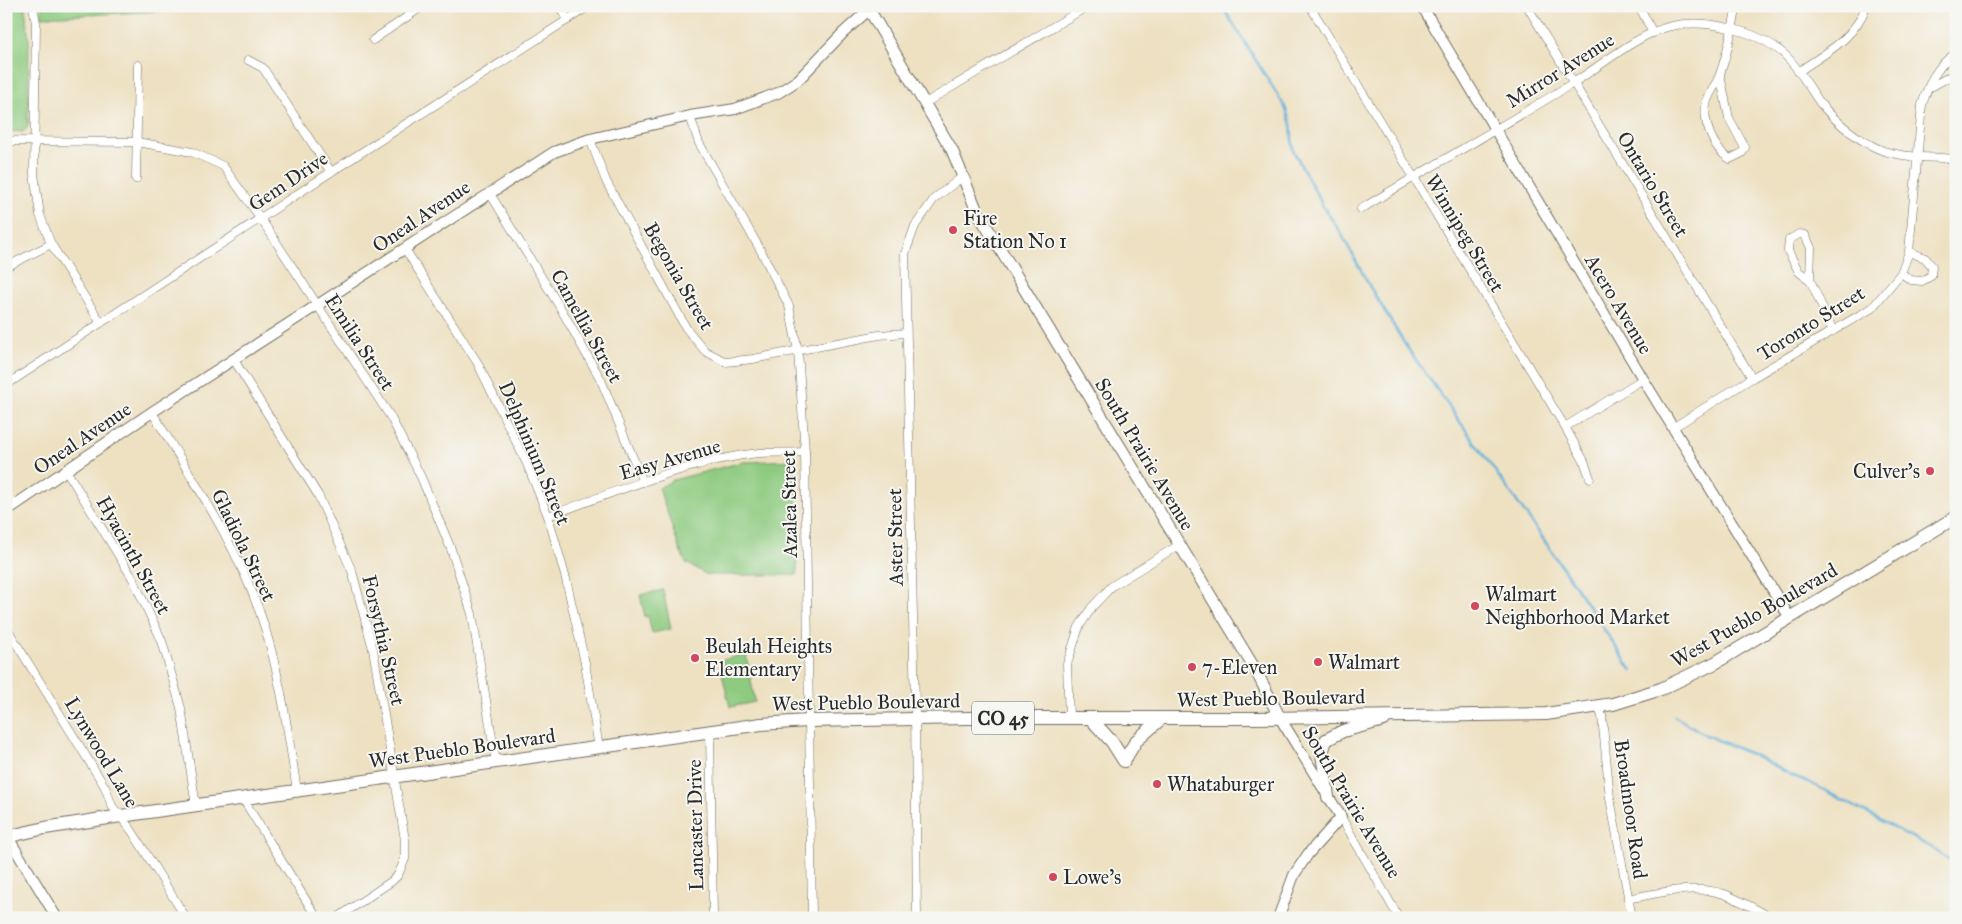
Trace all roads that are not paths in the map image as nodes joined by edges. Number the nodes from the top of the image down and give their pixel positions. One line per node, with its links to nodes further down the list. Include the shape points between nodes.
1 (33, 6): 30 (street, via 36,23)
2 (423, 6): 16 (street)
3 (559, 6): 13 (street)
4 (589, 6): 13 (street, Gem Drive)
5 (1088, 6): 25 (street)
6 (1310, 6): 36 (street, Winnipeg Street)
7 (1422, 6): 27 (street, Acero Avenue)
8 (1527, 6): 23 (street, Ontario Street)
9 (1639, 6): 15 (street)
10 (1737, 6): 14 (street)
11 (1865, 6): 20 (street, via 1862,19 1844,40)
12 (869, 7): 25 (main road, South Prairie Avenue); 26 (street, Oneal Avenue, via 798,80 778,94 734,109)
13 (568, 20): 34 (street, Gem Drive)
14 (1732, 28): 15 (street, Mirror Avenue, via 1693,24 1672,26); 20 (street, Mirror Avenue, via 1766,40 1786,56); 22 (street)
15 (1653, 33): 23 (street, Mirror Avenue)
16 (373, 40)
17 (1956, 53): 24 (street, Toronto Street, via 1938,68)
18 (248, 60): 34 (street, via 263,68)
19 (138, 64): 31 (street)
20 (1798, 72): 32 (street, Mirror Avenue, via 1822,105 1861,139 1883,150)
21 (1956, 73): 24 (street)
22 (1720, 75): 22 (street, via 1729,118 1745,148 1730,159 1723,155 1709,132 1706,117 1707,102)
23 (1573, 83): 27 (street, Mirror Avenue); 53 (street, Ontario Street)
24 (1927, 89): 32 (street, Toronto Street, via 1922,105)
25 (925, 103): 35 (main road, South Prairie Avenue, via 952,150)
26 (690, 116): 28 (street, Oneal Avenue); 51 (street, Azalea Street, via 699,143 789,306)
27 (1495, 129): 36 (street, Mirror Avenue); 54 (street, Acero Avenue)
28 (590, 139): 38 (street, Oneal Avenue, via 554,152); 51 (street, Begonia Street, via 611,190 686,328 706,351 726,362)
29 (6, 141): 30 (street, Emilia Street)
30 (34, 141): 31 (street, Emilia Street); 41 (street, via 34,174 40,215)
31 (137, 142): 37 (street); 40 (street, Emilia Street, via 192,152 223,166)
32 (1918, 156): 33 (street, Mirror Avenue); 43 (street, Toronto Street)
33 (1956, 159)
34 (331, 172): 40 (street, Gem Drive)
35 (962, 177): 50 (street, Aster Street, via 934,199 915,226 905,254); 66 (main road, South Prairie Avenue, via 982,220)
36 (1412, 178): 39 (street, Mirror Avenue); 57 (street, Winnipeg Street)
37 (136, 179)
38 (489, 192): 42 (street, Oneal Avenue); 62 (street, Camellia Street, via 601,380)
39 (1362, 208)
40 (261, 219): 47 (street, Emilia Street); 48 (street, Gem Drive)
41 (51, 244): 44 (street); 48 (street)
42 (405, 249): 47 (street, Oneal Avenue); 64 (street, Delphinium Street, via 477,362 527,464)
43 (1909, 252): 45 (street, Toronto Street); 45 (street, via 1925,258 1932,266 1931,276 1922,281 1911,280)
44 (6, 267)
45 (1901, 273): 49 (street, Toronto Street, via 1872,308)
46 (1810, 280): 46 (street, via 1799,272 1788,251 1789,240 1799,234 1805,235 1811,248); 49 (street)
47 (317, 305): 52 (street, Oneal Avenue); 79 (street, Emilia Street, via 390,416 421,477 451,549 472,614)
48 (101, 323): 55 (street, Gem Drive)
49 (1833, 331): 53 (street, Toronto Street)
50 (906, 333): 51 (street, Begonia Street); 75 (street, Aster Street)
51 (798, 351): 59 (street, Azalea Street)
52 (234, 360): 56 (street, Oneal Avenue); 80 (street, Forsythia Street, via 318,495 352,571 373,649)
53 (1752, 378): 58 (street, Toronto Street)
54 (1643, 379): 57 (street); 58 (street, Acero Avenue)
55 (6, 385)
56 (152, 412): 60 (street, Oneal Avenue); 81 (street, Gladiola Street, via 235,555 260,612 276,669)
57 (1565, 427): 61 (street, Winnipeg Street)
58 (1674, 427): 67 (street, Acero Avenue)
59 (805, 452): 62 (street, Easy Avenue, via 759,453 709,462); 76 (street, Azalea Street)
60 (66, 470): 63 (street, Oneal Avenue); 84 (street, Hyacinth Street, via 133,579 162,640 181,708)
61 (1590, 478)
62 (643, 482): 64 (street, Easy Avenue)
63 (6, 511)
64 (548, 516): 78 (street, Delphinium Street, via 583,654)
65 (1956, 517): 67 (main road, West Pueblo Boulevard / CO 45)
66 (1179, 544): 71 (street, via 1112,586 1079,627 1067,664); 74 (main road, South Prairie Avenue, via 1255,669)
67 (1790, 618): 69 (main road, West Pueblo Boulevard / CO 45, via 1687,678 1634,699)
68 (6, 627): 85 (street, Lynwood Lane)
69 (1598, 706): 70 (main road, West Pueblo Boulevard / CO 45, via 1546,714); 88 (street, Broadmoor Road)
70 (1402, 715): 74 (main road, West Pueblo Boulevard / CO 45); 82 (main road, via 1343,731 1326,740 1322,753)
71 (1069, 718): 72 (main road, West Pueblo Boulevard / CO 45); 75 (main road, West Pueblo Boulevard / CO 45)
72 (1090, 718): 73 (main road, West Pueblo Boulevard / CO 45); 73 (main road, via 1124,761 1136,741)
73 (1162, 718): 74 (main road, West Pueblo Boulevard / CO 45)
74 (1280, 718): 82 (street, South Prairie Avenue)
75 (915, 719): 76 (main road, West Pueblo Boulevard / CO 45); 95 (street, Aster Street)
76 (808, 721): 77 (main road, West Pueblo Boulevard / CO 45); 94 (street, Azalea Street)
77 (710, 731): 78 (main road, West Pueblo Boulevard / CO 45); 93 (street, Lancaster Drive)
78 (599, 748): 79 (main road, West Pueblo Boulevard / CO 45)
79 (496, 762): 80 (main road, West Pueblo Boulevard / CO 45)
80 (396, 777): 81 (main road, West Pueblo Boulevard / CO 45); 92 (street, Forsythia Street, via 405,845 402,867 383,889)
81 (297, 791): 83 (main road, West Pueblo Boulevard / CO 45)
82 (1328, 797): 86 (street, South Prairie Avenue)
83 (243, 799): 84 (main road, West Pueblo Boulevard / CO 45); 91 (street)
84 (196, 806): 85 (main road, West Pueblo Boulevard / CO 45)
85 (121, 816): 87 (main road, West Pueblo Boulevard / CO 45); 90 (street, Lynwood Lane)
86 (1341, 817): 96 (street, via 1294,875); 97 (street, South Prairie Avenue)
87 (7, 836): 89 (street)
88 (1628, 898): 98 (street, Broadmoor Road); 99 (street, via 1696,890 1723,894)
89 (57, 918)
90 (186, 918)
91 (317, 918)
92 (337, 918)
93 (713, 918)
94 (812, 918)
95 (917, 918)
96 (1278, 918)
97 (1399, 918)
98 (1632, 918)
99 (1772, 918)

